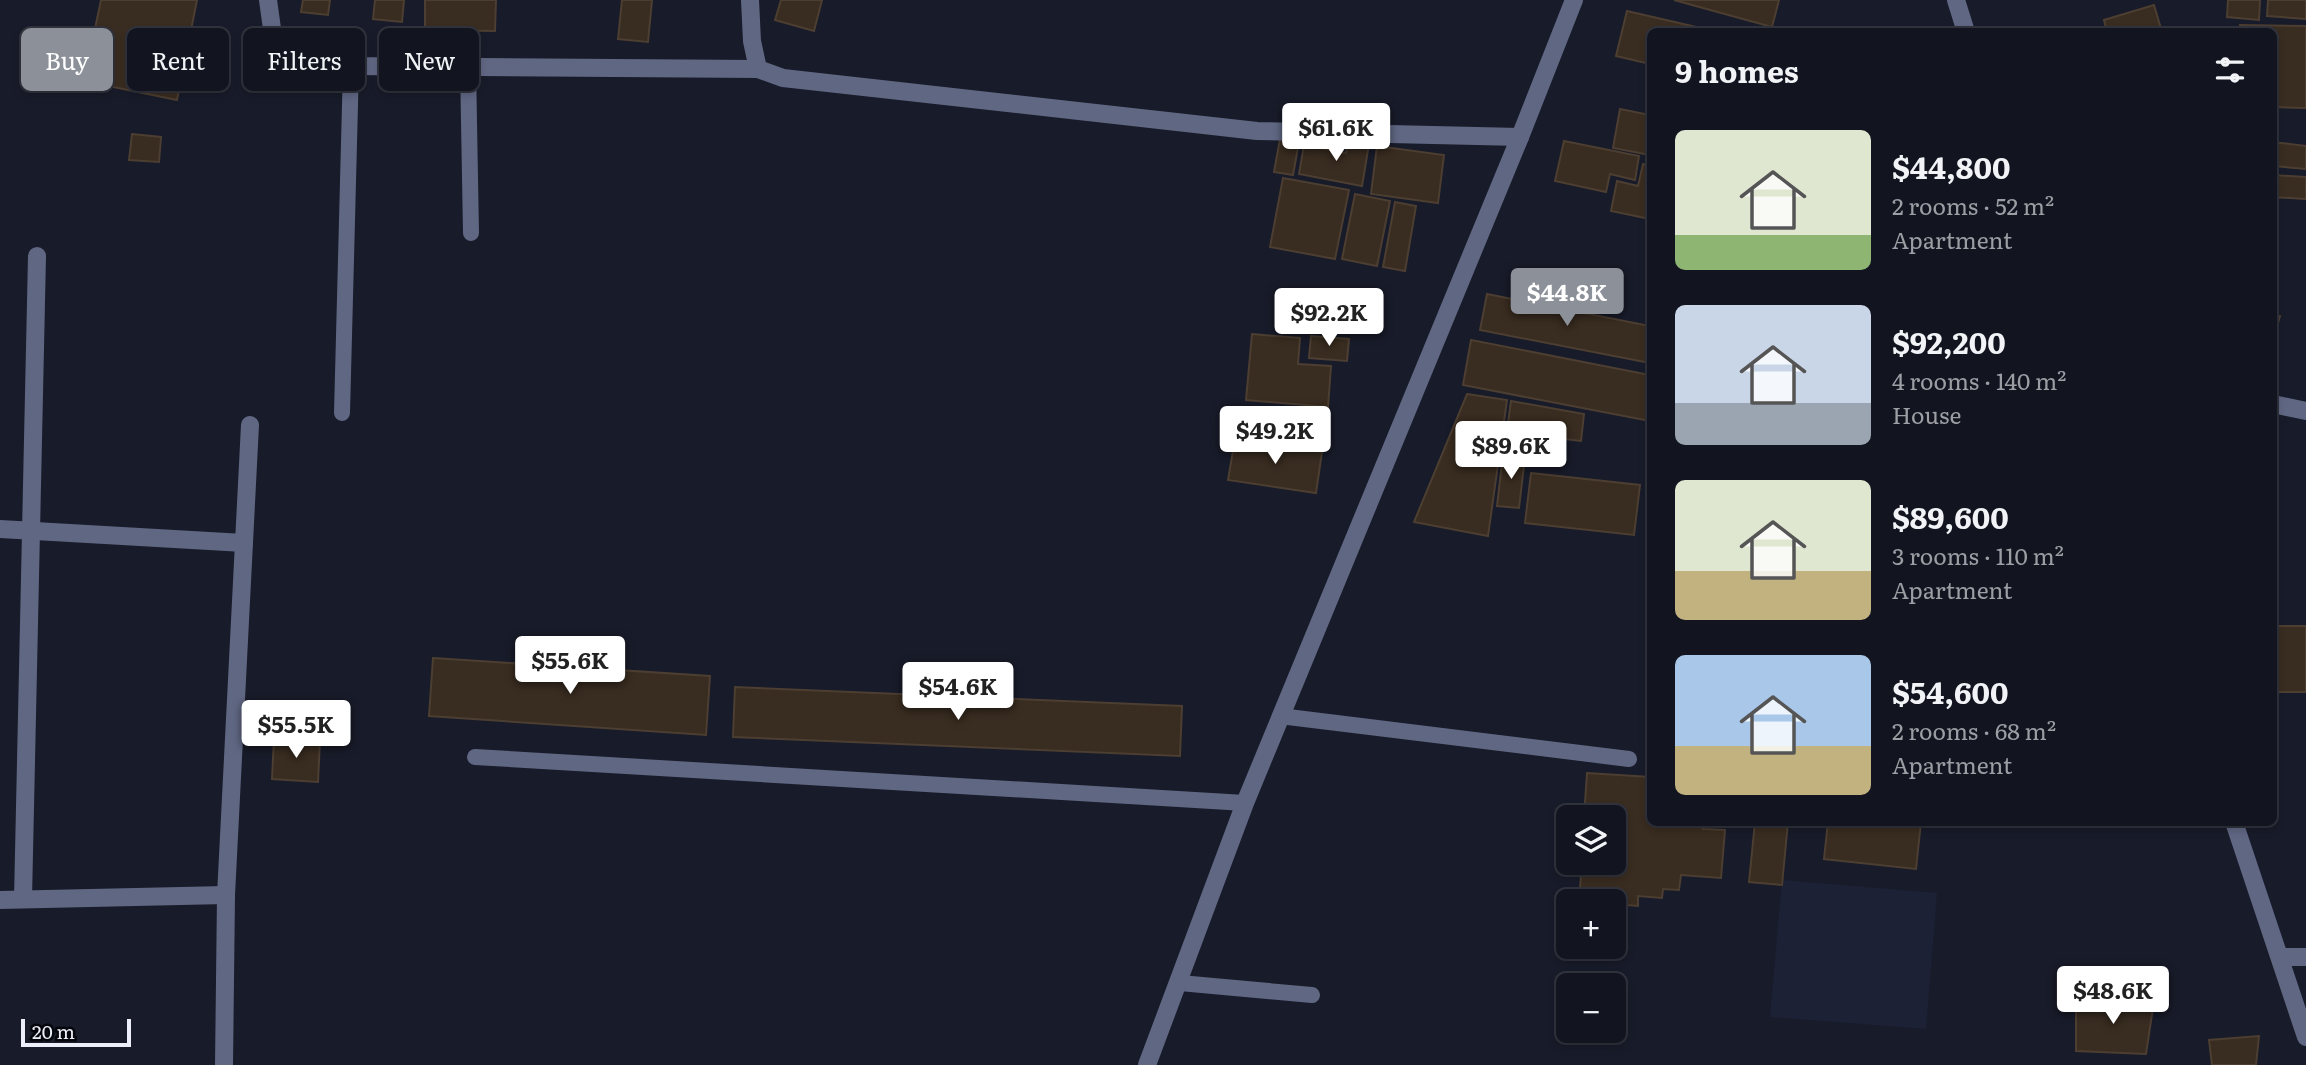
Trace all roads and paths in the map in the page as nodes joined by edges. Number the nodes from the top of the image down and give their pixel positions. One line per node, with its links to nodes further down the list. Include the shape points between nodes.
1 (268, 0): 5 (street)
2 (750, 0): 8 (street)
3 (1574, 0): 11 (street)
4 (1956, 0): 6 (street)
5 (272, 28)
6 (1965, 28)
7 (479, 66): 8 (street)
8 (758, 69): 11 (street, via 783,78 1257,131)
9 (350, 91): 16 (lane)
10 (468, 91): 12 (lane)
11 (1520, 137): 21 (street)
12 (471, 233)
13 (37, 256): 19 (street)
14 (2277, 405): 15 (street)
15 (2306, 411)
16 (341, 413)
17 (250, 425): 20 (street)
18 (0, 529): 19 (street)
19 (31, 531): 20 (street); 28 (street)
20 (244, 542): 26 (street)
21 (1280, 716): 23 (lane); 24 (street)
22 (475, 757): 24 (lane)
23 (1629, 758)
24 (1245, 803): 31 (street)
25 (2235, 826): 29 (street)
26 (226, 895): 28 (street); 34 (street)
27 (0, 900): 28 (street)
28 (23, 900)
29 (2280, 957): 30 (street); 33 (street)
30 (2306, 957)
31 (1180, 983): 32 (lane); 35 (street)
32 (1312, 995)
33 (2306, 1037)
34 (224, 1065)
35 (1147, 1065)

